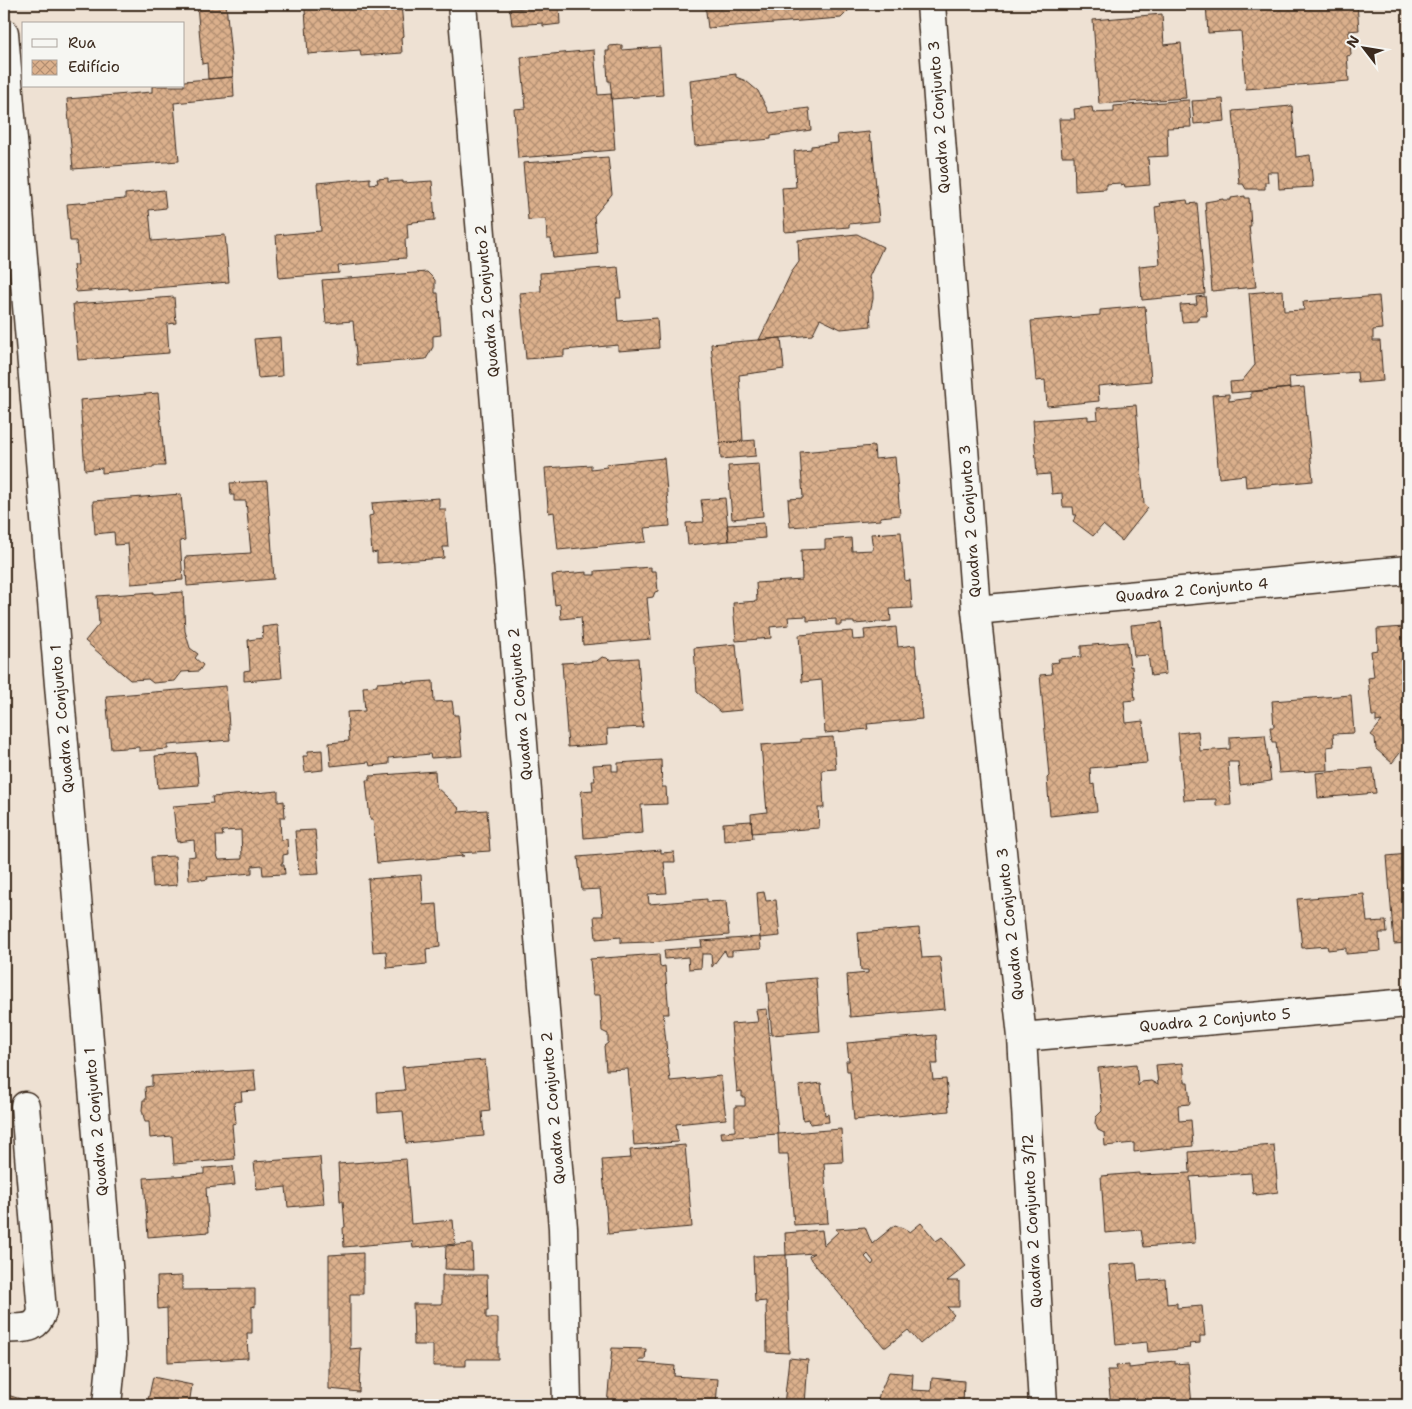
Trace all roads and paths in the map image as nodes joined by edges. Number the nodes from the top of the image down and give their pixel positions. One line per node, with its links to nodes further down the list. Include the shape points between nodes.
1 (462, 4): 11 (street, Quadra 2 Conjunto 2, via 563,1228)
2 (931, 4): 5 (street, Quadra 2 Conjunto 3)
3 (4, 33): 10 (street, Quadra 2 Conjunto 1, via 109,1277 112,1354)
4 (1408, 570): 5 (street, Quadra 2 Conjunto 4)
5 (976, 610): 7 (street, Quadra 2 Conjunto 3)
6 (1408, 1003): 7 (street, Quadra 2 Conjunto 5)
7 (1022, 1037): 12 (street, Quadra 2 Conjunto 3/12)
8 (25, 1106): 9 (street, via 42,1312 40,1321 34,1326)
9 (4, 1329)
10 (107, 1405)
11 (567, 1405)
12 (1043, 1405)

